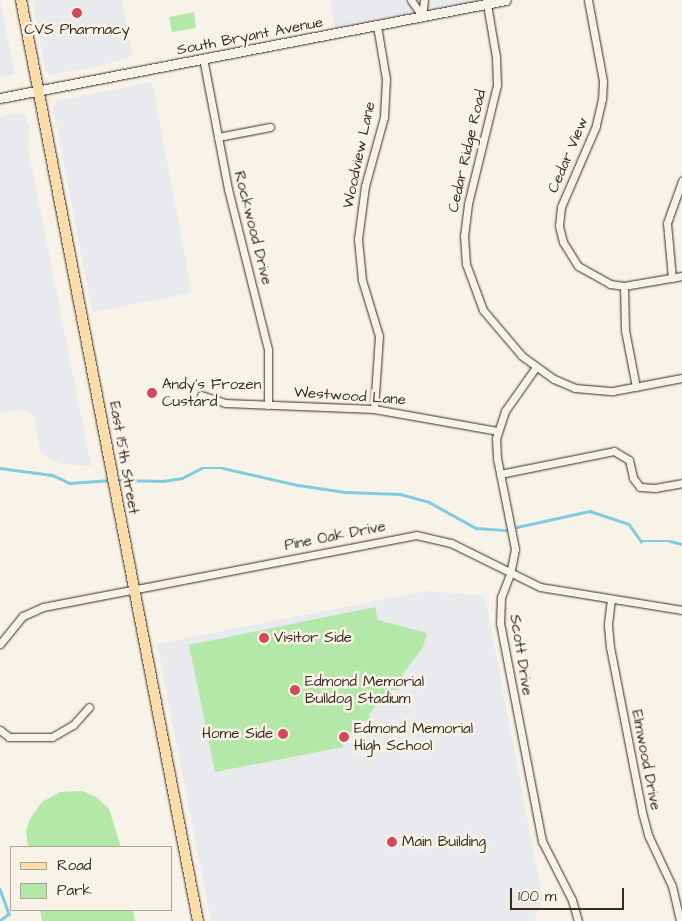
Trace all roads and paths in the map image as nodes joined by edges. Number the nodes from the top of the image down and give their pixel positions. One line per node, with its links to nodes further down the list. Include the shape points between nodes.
1 (21, 0): 10 (main road, East 15th Street)
2 (411, 0): 7 (street)
3 (424, 0): 7 (street)
4 (506, 0): 6 (street, South Bryant Avenue)
5 (588, 0): 17 (street, Cedar View, via 603,80 602,107 562,201 559,226 566,250 578,266 598,280)
6 (487, 4): 7 (street, South Bryant Avenue); 18 (street, Cedar Ridge Road, via 497,85 468,204 464,249 473,288 483,310 508,342)
7 (422, 16): 8 (street, South Bryant Avenue)
8 (377, 26): 9 (street, South Bryant Avenue); 23 (street, Woodview Lane, via 386,79 384,117 365,186 358,239 362,280 379,336)
9 (203, 58): 10 (street, South Bryant Avenue); 13 (street, Rockwood Drive)
10 (39, 91): 11 (street, South Bryant Avenue); 28 (main road, East 15th Street)
11 (0, 98)
12 (270, 127): 13 (street)
13 (218, 137): 22 (street, Rockwood Drive, via 268,348)
14 (682, 180): 16 (street, via 667,223)
15 (682, 276): 16 (street)
16 (672, 278): 17 (street)
17 (624, 286): 20 (street, via 625,330)
18 (536, 367): 20 (street, Cedar Ridge Road, via 554,379 583,390 608,392); 24 (street, Scott Drive, via 505,411)
19 (682, 378): 20 (street, Cedar Ridge Road)
20 (636, 387)
21 (201, 395): 22 (street, Westwood Lane, via 225,404)
22 (268, 405): 23 (street, Westwood Lane)
23 (374, 409): 24 (street, Westwood Lane)
24 (498, 431): 25 (street, Scott Drive)
25 (500, 474): 26 (street, via 614,451 629,460 633,478 640,487); 27 (street, Scott Drive, via 514,549)
26 (682, 483)
27 (510, 574): 28 (street, Pine Oak Drive, via 451,543 416,535); 29 (street, Pine Oak Drive, via 547,588); 35 (street, Scott Drive, via 501,597 500,623 526,762 543,845 572,900)
28 (133, 590): 31 (street, Pine Oak Drive, via 36,609 23,616); 34 (main road, East 15th Street)
29 (611, 599): 30 (street, Pine Oak Drive); 36 (street, Elmwood Drive, via 610,647 643,818 672,886)
30 (682, 610)
31 (0, 644)
32 (89, 707): 33 (street, via 73,725 52,737 10,736)
33 (0, 730)
34 (198, 921)
35 (578, 921)
36 (680, 921)

